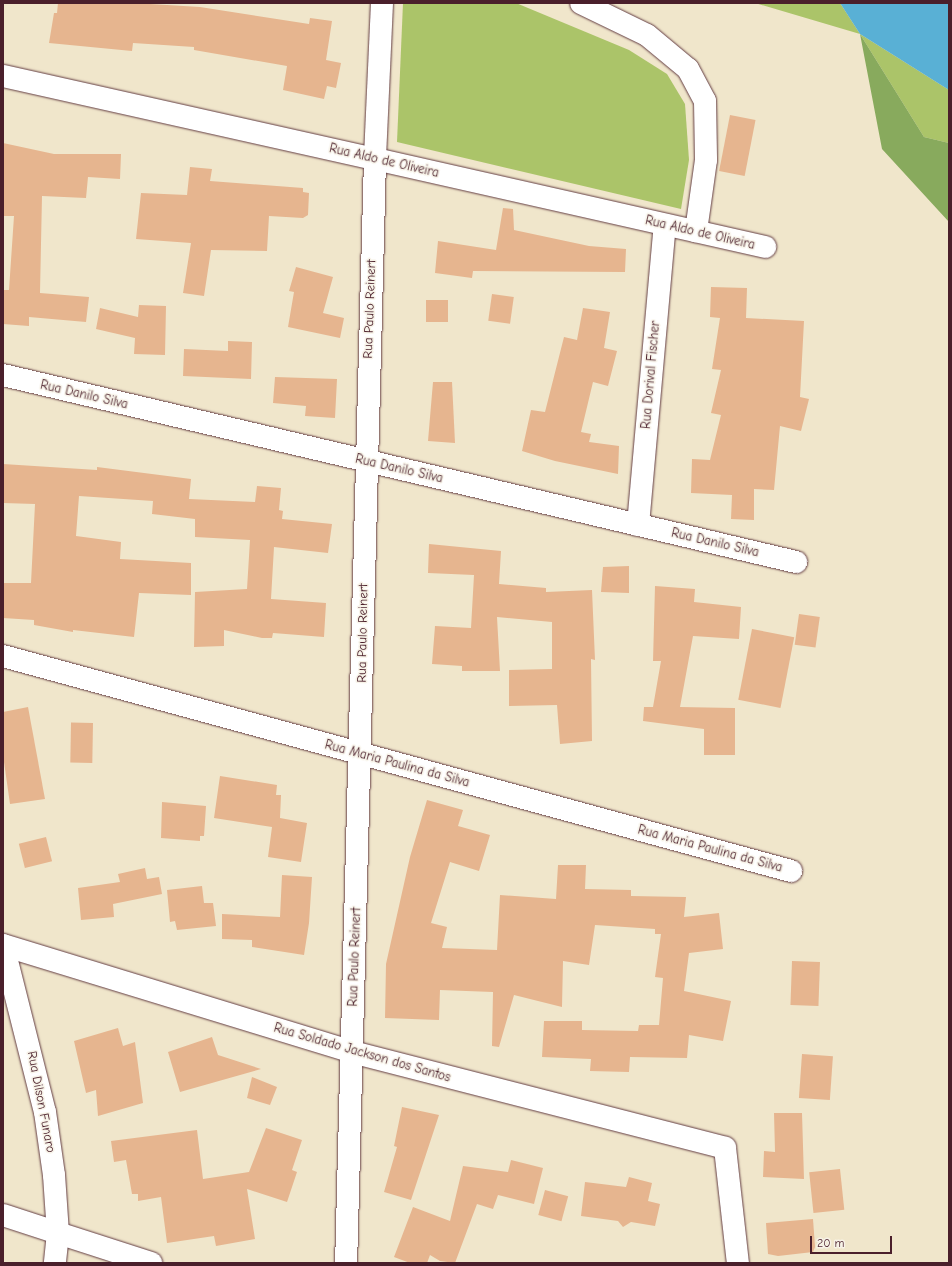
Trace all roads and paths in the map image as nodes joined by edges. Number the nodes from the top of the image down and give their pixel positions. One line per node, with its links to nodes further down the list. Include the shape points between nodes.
1 (382, 3): 4 (street, Rua Paulo Reinert)
2 (581, 3): 6 (street, via 648,35 688,69 705,101 706,160)
3 (3, 76): 4 (street, Rua Aldo de Oliveira)
4 (375, 159): 5 (street, Rua Aldo de Oliveira); 9 (street, Rua Paulo Reinert)
5 (665, 224): 6 (street, Rua Aldo de Oliveira); 10 (street, Rua Dorival Fischer)
6 (696, 231): 7 (street, Rua Aldo de Oliveira)
7 (765, 247)
8 (3, 375): 9 (street, Rua Danilo Silva)
9 (366, 461): 10 (street, Rua Danilo Silva); 13 (street, Rua Paulo Reinert)
10 (638, 525): 11 (street, Rua Danilo Silva)
11 (796, 562)
12 (3, 656): 13 (street, Rua Maria Paulina da Silva)
13 (361, 754): 14 (street, Rua Maria Paulina da Silva); 16 (street, Rua Paulo Reinert)
14 (791, 871)
15 (3, 945): 16 (street, Rua Soldado Jackson dos Santos); 18 (street, Rua Dilson Funaro, via 45,1112 54,1175)
16 (352, 1052): 21 (street, Rua Paulo Reinert); 22 (street, Rua Soldado Jackson dos Santos, via 724,1148)
17 (3, 1214): 18 (street)
18 (58, 1232): 19 (street, Rua Dilson Funaro); 20 (street)
19 (55, 1263)
20 (151, 1263)
21 (346, 1263)
22 (738, 1263)

